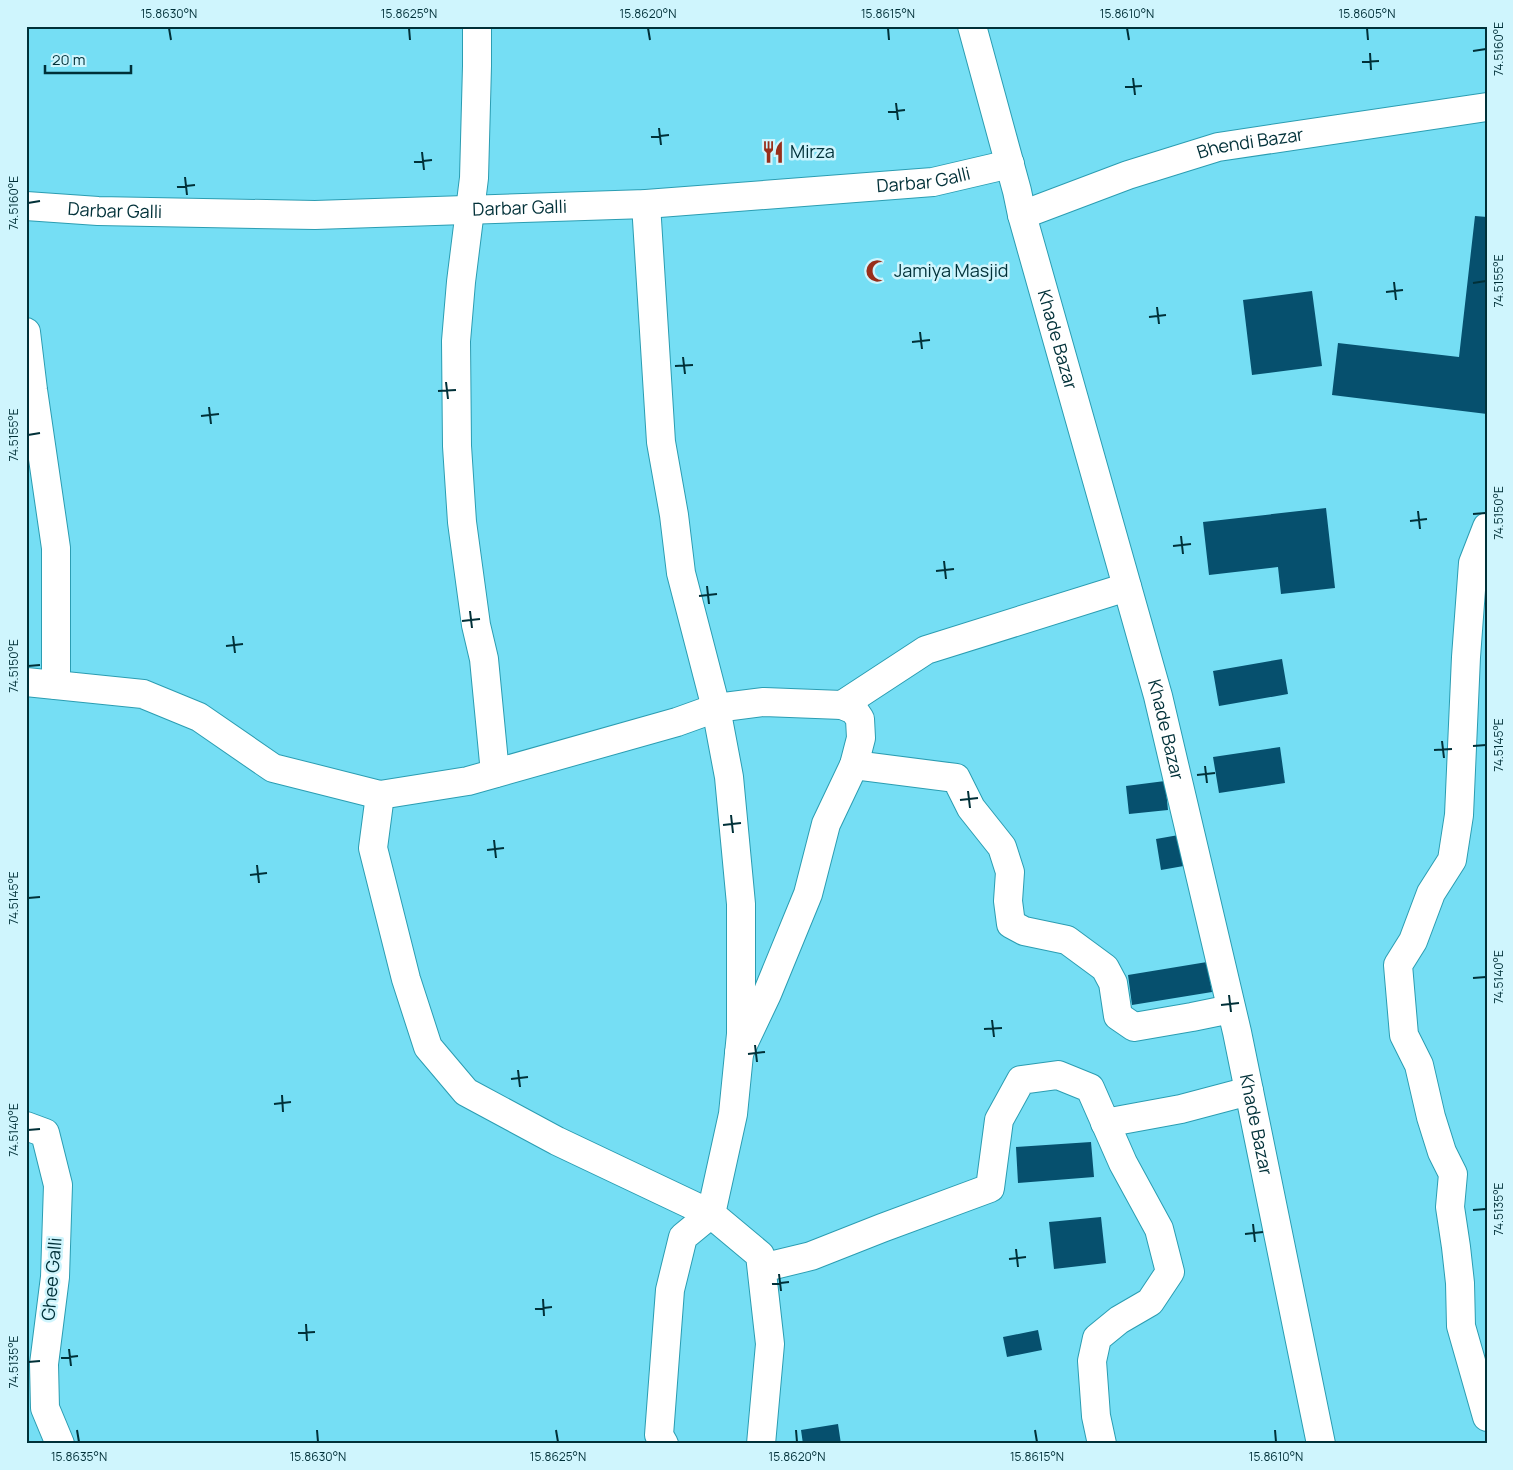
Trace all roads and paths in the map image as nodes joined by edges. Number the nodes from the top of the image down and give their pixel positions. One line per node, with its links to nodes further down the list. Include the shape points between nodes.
1 (477, 26): 7 (street, via 474,178)
2 (972, 26): 4 (street, Khade Bazar)
3 (1487, 107): 8 (street, Bhendi Bazar, via 1218,147 1128,175)
4 (1010, 164): 5 (street, Darbar Galli, via 933,182); 8 (street, Khade Bazar)
5 (646, 204): 7 (street, Darbar Galli); 15 (street, via 661,442 681,573)
6 (26, 206): 7 (street, Darbar Galli, via 98,212 315,215)
7 (469, 211): 17 (street, via 456,341 457,446 462,522 484,659)
8 (1022, 215): 11 (street, Khade Bazar)
9 (26, 332): 13 (street, via 56,548)
10 (1487, 527): 26 (street, via 1474,563 1459,815 1452,860 1431,892 1413,941 1398,965 1404,1035 1420,1065 1431,1118 1453,1174 1450,1207 1460,1283 1461,1326)
11 (1127, 586): 14 (street, via 926,650); 19 (street, Khade Bazar, via 1158,696)
12 (26, 682): 13 (street)
13 (56, 685): 18 (street, via 143,694 199,717 273,768)
14 (842, 706): 15 (street, via 764,702); 16 (street, via 854,710 860,719 861,738)
15 (716, 708): 17 (street); 20 (street, via 729,777 741,904)
16 (854, 765): 19 (street, via 956,778 971,808 1002,847 1010,872 1008,901 1011,924 1024,931 1067,940 1105,968 1113,983 1118,1016 1134,1027); 20 (street, via 826,824 808,894)
17 (495, 774): 18 (street)
18 (380, 795): 24 (street, via 372,848 406,979 428,1047 466,1092 557,1141)
19 (1232, 1008): 21 (street, Khade Bazar)
20 (739, 1053): 24 (street, via 733,1114)
21 (1249, 1091): 22 (street, via 1181,1109); 31 (street, Khade Bazar)
22 (1105, 1123): 25 (street, via 1090,1088 1058,1076 1021,1080 999,1120 990,1188 811,1256); 30 (street, via 1159,1228 1170,1272 1150,1302 1119,1320 1097,1338 1092,1361 1096,1416)
23 (26, 1126): 27 (street, Ghee Galli, via 45,1133 58,1185 54,1277 44,1364 45,1408)
24 (711, 1214): 25 (street, via 760,1255); 28 (street, via 683,1237 670,1290 659,1435)
25 (762, 1268): 29 (street, via 770,1344)
26 (1487, 1417)
27 (60, 1444)
28 (664, 1444)
29 (760, 1444)
30 (1102, 1444)
31 (1320, 1444)

